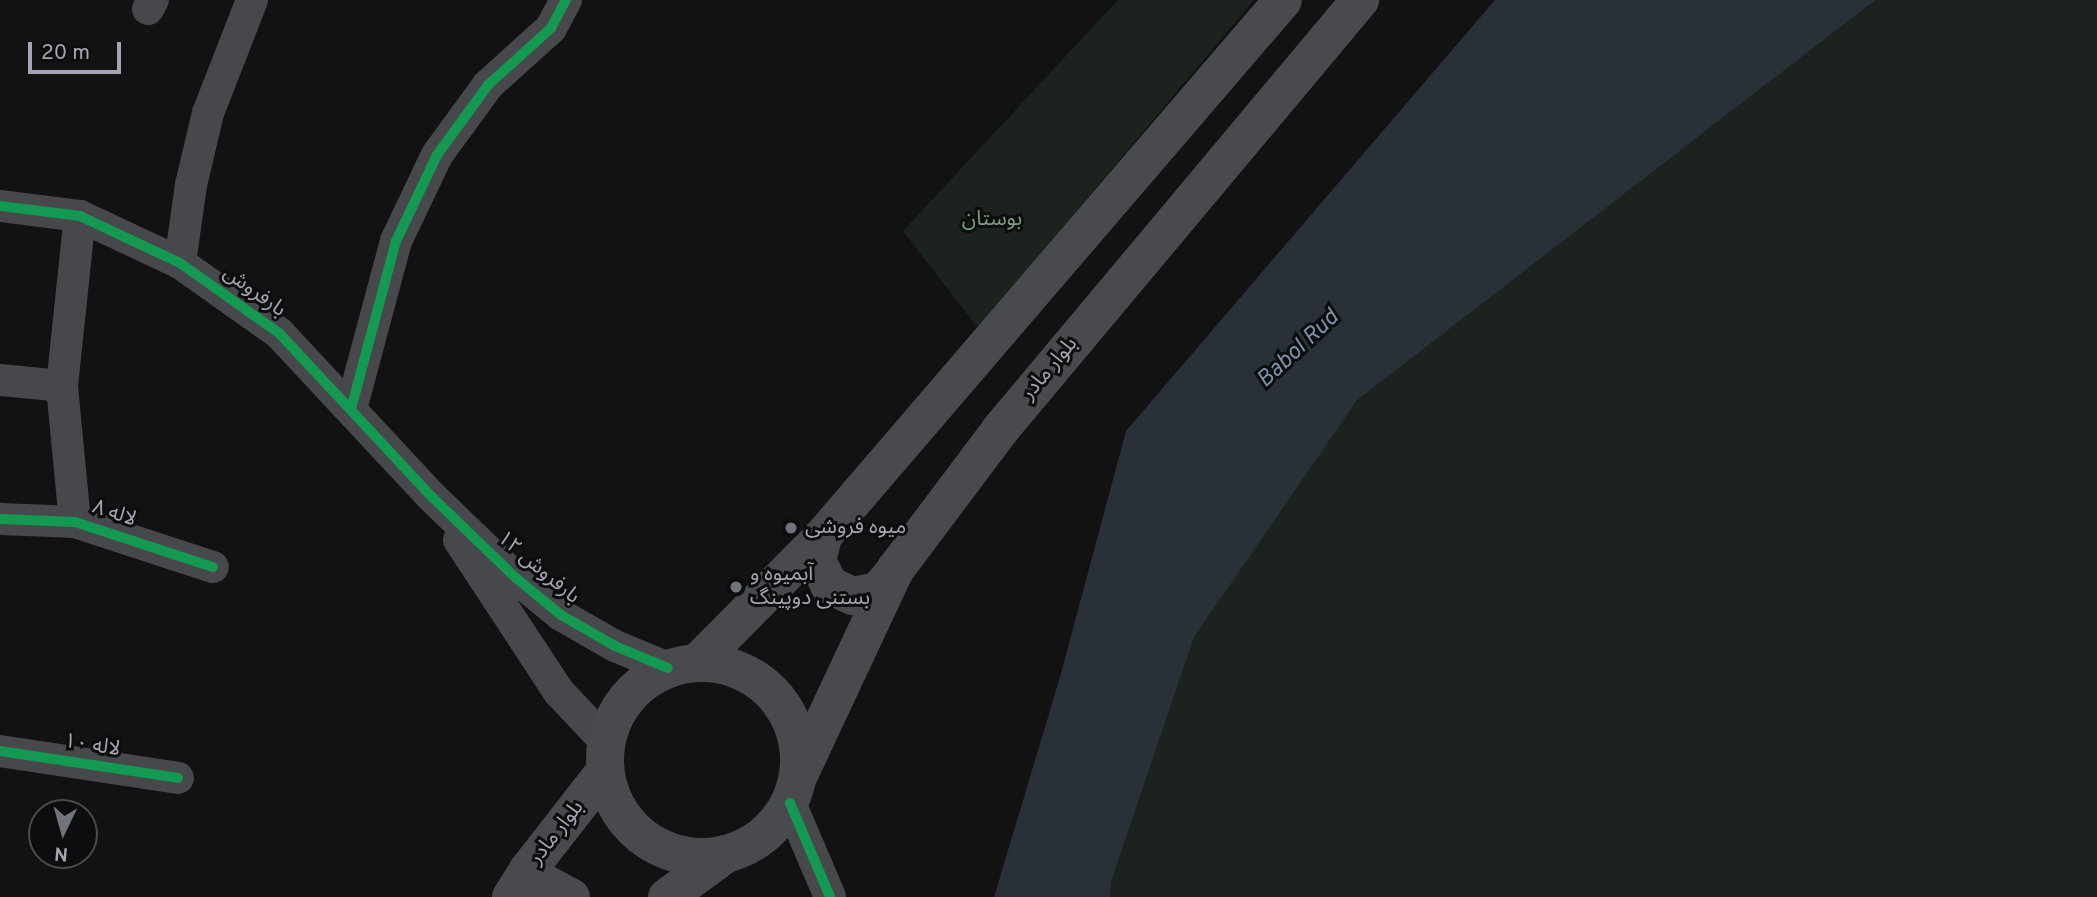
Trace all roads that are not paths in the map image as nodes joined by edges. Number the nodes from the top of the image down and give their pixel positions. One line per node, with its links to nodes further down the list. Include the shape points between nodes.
1 (252, 0): 7 (street, via 208,113)
2 (566, 0): 10 (street, via 551,27 488,85 437,155 396,241)
3 (1283, 0): 14 (main road)
4 (1360, 0): 16 (main road, بلوار مادر, via 1000,430)
5 (0, 205): 6 (street, بارفروش)
6 (80, 216): 7 (street, بارفروش); 9 (street)
7 (180, 263): 10 (street, بارفروش, via 279,334)
8 (0, 380): 9 (street)
9 (62, 386): 13 (street)
10 (351, 409): 11 (street, بارفروش)
11 (432, 497): 17 (street, بارفروش ۱۲, via 561,615 615,646); 19 (street, بارفروش ۱۲)
12 (0, 519): 13 (street, لاله ۸)
13 (75, 522): 15 (street, لاله ۸)
14 (823, 536): 16 (main road, via 817,561 829,585 853,596 866,594 878,591); 17 (main road)
15 (213, 567)
16 (895, 570): 21 (main road, بلوار مادر)
17 (683, 665): 19 (main road, via 639,685 618,710); 21 (main road, via 726,666 753,677 775,695 791,720 799,748)
18 (0, 751): 20 (street, لاله ۱۰)
19 (605, 756): 22 (main road, via 610,793 637,832 679,854); 23 (main road, بلوار مادر)
20 (178, 778)
21 (794, 790): 22 (main road, via 773,826 752,844); 27 (street)
22 (726, 854): 26 (main road)
23 (511, 897)
24 (517, 897): 25 (main road, via 548,885)
25 (571, 897)
26 (667, 897)
27 (830, 897)

